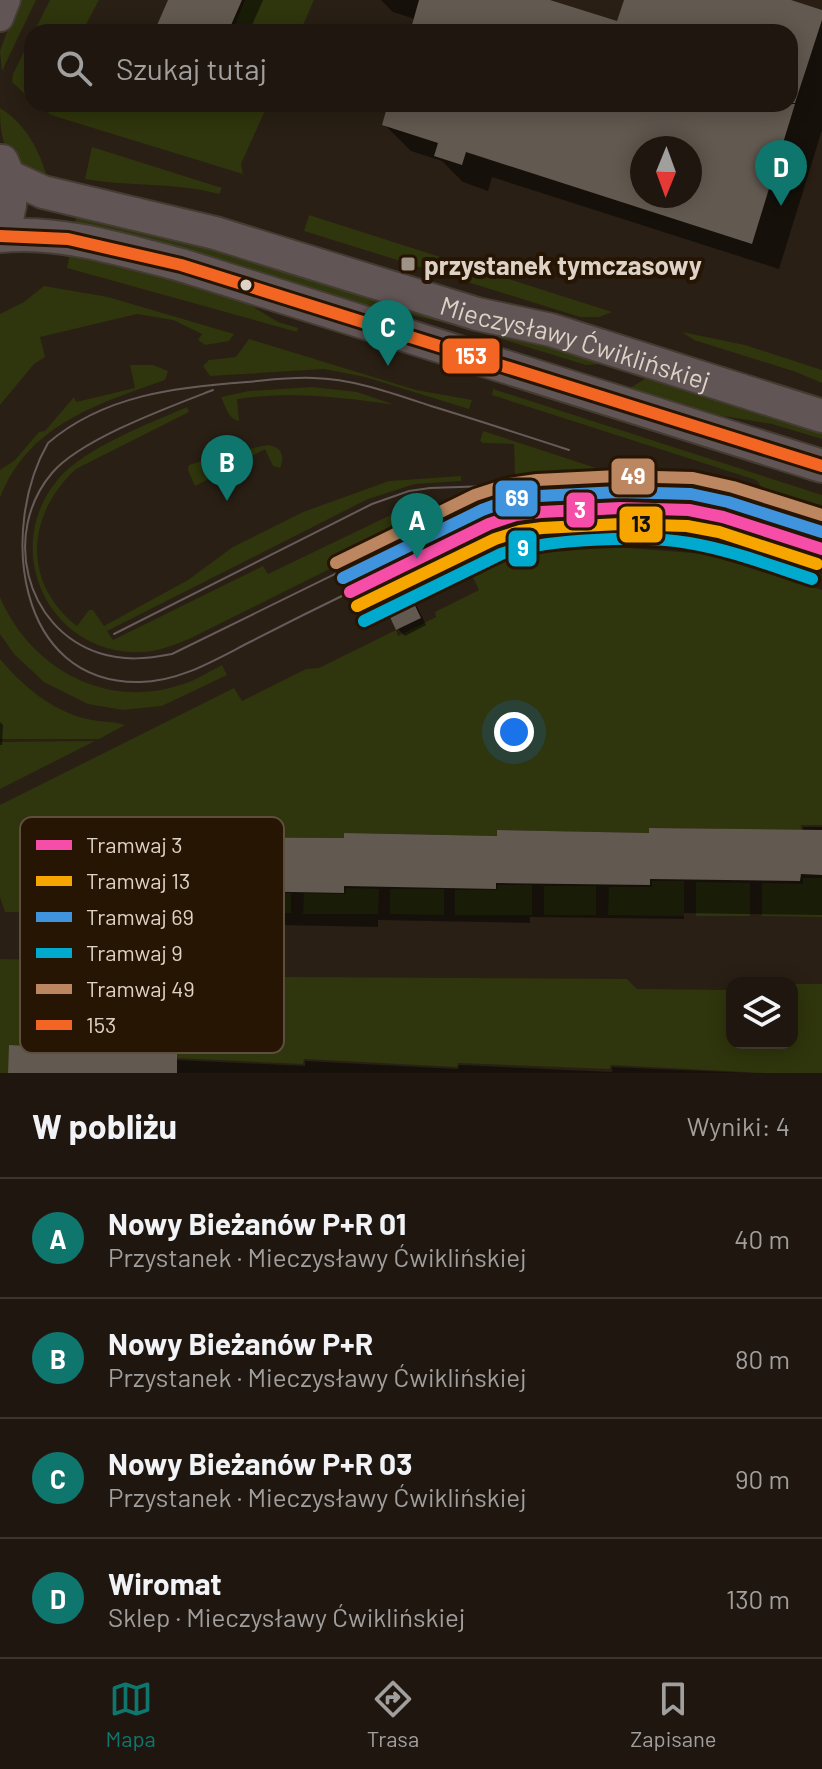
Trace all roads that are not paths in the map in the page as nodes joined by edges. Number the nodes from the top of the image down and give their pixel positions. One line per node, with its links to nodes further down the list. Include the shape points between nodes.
1 (7, 0): 2 (street)
2 (0, 18)
3 (4, 167): 4 (street, via 11,200); 5 (street, Mieczysławy Ćwiklińskiej, via 43,192 215,233 477,314 574,337)
4 (0, 235): 6 (street, Mieczysławy Ćwiklińskiej, via 80,241 196,269)
5 (822, 416)
6 (822, 466)

